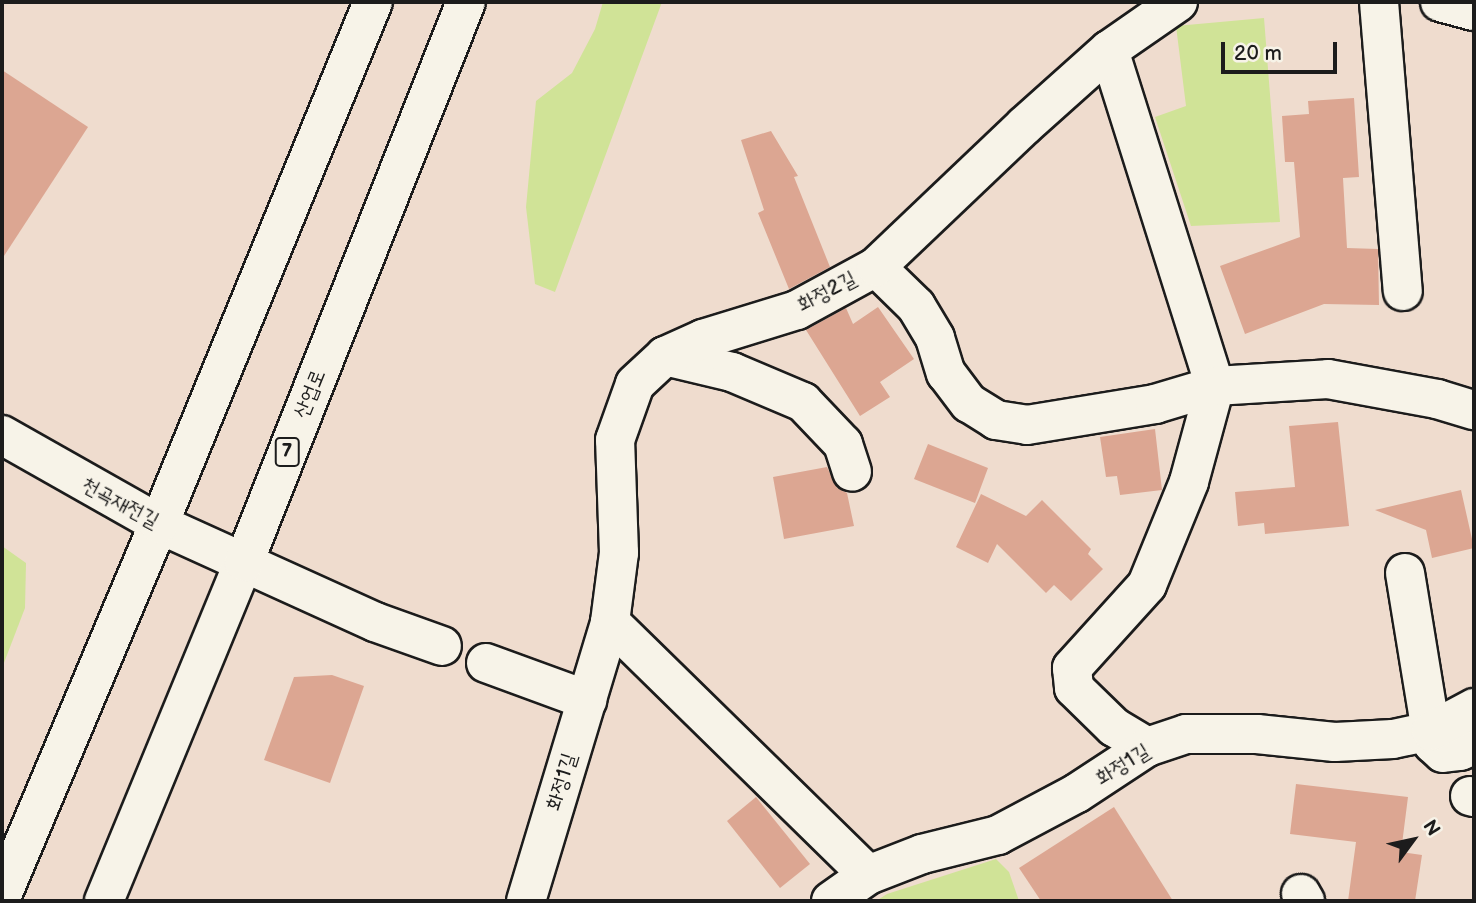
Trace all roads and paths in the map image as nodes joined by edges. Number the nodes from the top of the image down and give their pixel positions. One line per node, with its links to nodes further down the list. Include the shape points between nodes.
1 (373, 2): 15 (street)
2 (466, 2): 16 (street, 산업로 / 7)
3 (1178, 2): 7 (street, 화정2길)
4 (1379, 2): 9 (street)
5 (1440, 2): 6 (street)
6 (1474, 11)
7 (1109, 50): 8 (street, 화정2길); 11 (street)
8 (876, 267): 10 (street, 화정2길, via 797,310 704,338); 11 (street, via 916,306 935,338 946,373 969,403 996,421 1027,425 1075,419 1156,404)
9 (1403, 292)
10 (665, 356): 14 (street, via 732,372 803,402 843,444); 18 (street, 화정2길, via 635,384 615,440 619,553)
11 (1215, 386): 12 (street, via 1328,379 1437,398); 25 (street, via 1189,482 1147,585 1072,668 1074,688 1114,727)
12 (1474, 410)
13 (2, 435): 15 (street, 천곡재전길)
14 (852, 472)
15 (159, 524): 16 (street, 천곡재전길); 27 (street)
16 (244, 562): 19 (street, 천곡재전길, via 375,622); 28 (street, 산업로 / 7)
17 (1405, 573): 23 (street)
18 (610, 622): 21 (street, 화정1길); 26 (street)
19 (442, 646)
20 (486, 663): 21 (street)
21 (587, 700): 29 (street, 화정1길)
22 (1474, 708): 23 (street, 화정1길)
23 (1431, 731): 24 (street, via 1433,744 1443,753); 25 (street, 화정1길, via 1393,739 1335,742 1257,734 1186,734)
24 (1474, 745)
25 (1147, 747): 26 (street, 화정1길, via 1077,793 998,835 922,854)
26 (868, 875): 30 (street, 화정1길)
27 (2, 895)
28 (104, 901)
29 (526, 901)
30 (831, 901)

